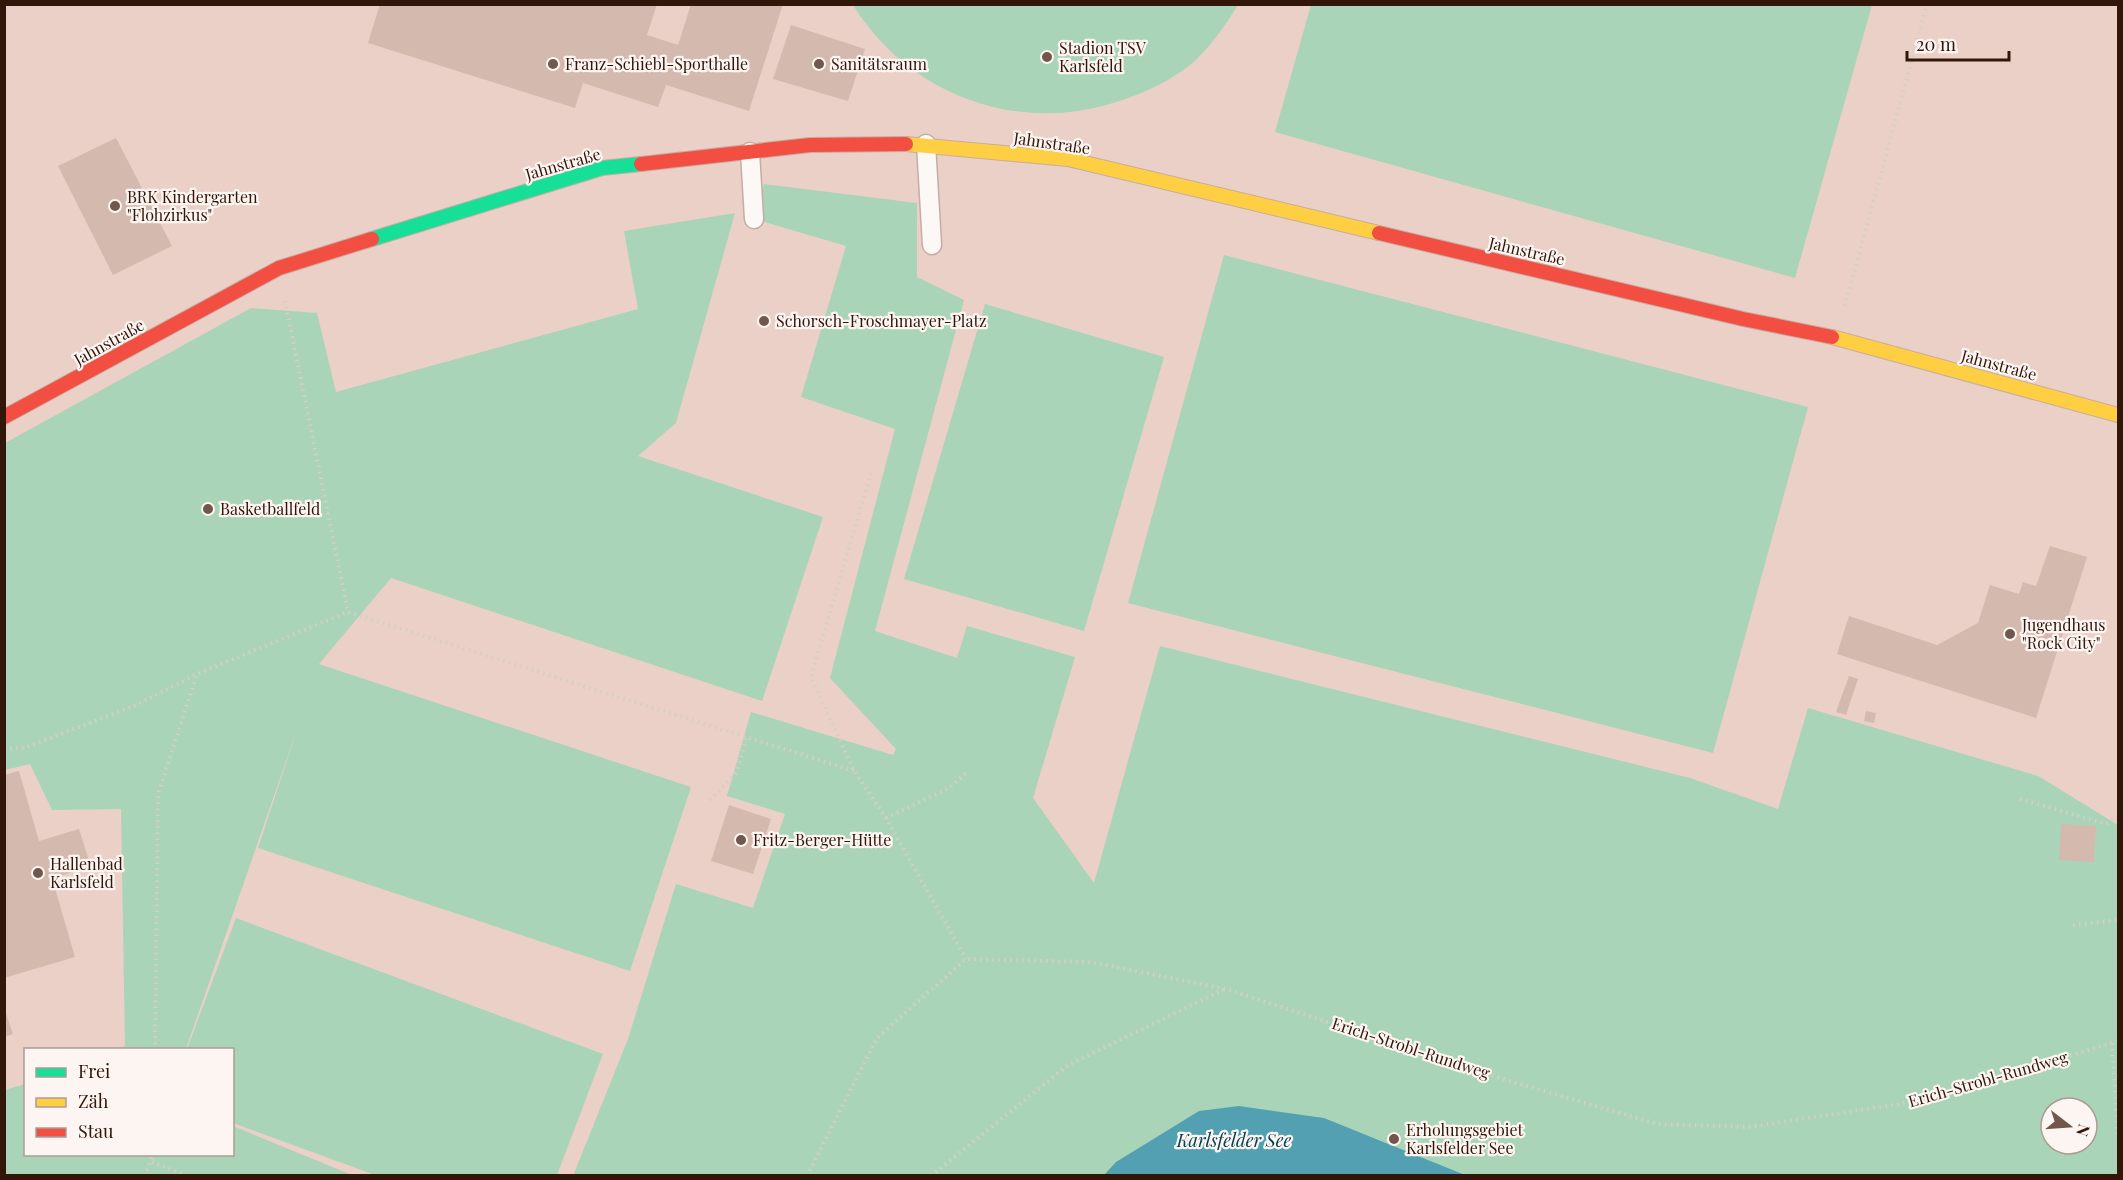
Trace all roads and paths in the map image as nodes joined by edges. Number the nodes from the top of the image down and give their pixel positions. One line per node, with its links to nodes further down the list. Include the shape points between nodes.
1 (1927, 4): 7 (path)
2 (926, 144): 3 (street, Jahnstraße, via 810,145); 5 (lane); 7 (street, Jahnstraße, via 1068,159)
3 (750, 152): 4 (lane); 6 (street, Jahnstraße, via 602,168)
4 (754, 219)
5 (932, 245)
6 (279, 268): 9 (street, Jahnstraße); 11 (path)
7 (1836, 338): 8 (street, Jahnstraße)
8 (2118, 415)
9 (4, 417)
10 (871, 473): 15 (path, via 811,676)
11 (348, 612): 12 (path); 13 (path)
12 (197, 674): 14 (path, via 134,706 24,748); 27 (path, via 158,795)
13 (747, 737): 15 (path); 18 (path, via 736,773)
14 (4, 749)
15 (854, 771): 20 (path)
16 (968, 772): 20 (path, via 949,788)
17 (2020, 799): 19 (path, via 2106,824)
18 (710, 800)
19 (2118, 817)
20 (886, 818): 23 (path)
21 (2118, 920): 22 (path)
22 (2073, 925)
23 (966, 959): 24 (path, Erich-Strobl-Rundweg, via 1090,962); 33 (path, via 877,1038)
24 (1226, 989): 26 (path, Erich-Strobl-Rundweg, via 1516,1083 1658,1124 1749,1127 1900,1104); 34 (path, via 1068,1065)
25 (2118, 1041): 26 (path, Erich-Strobl-Rundweg)
26 (2112, 1043): 28 (path)
27 (156, 1048)
28 (2118, 1135)
29 (153, 1156): 30 (path)
30 (152, 1162): 31 (path); 32 (path)
31 (145, 1176)
32 (187, 1176)
33 (807, 1176)
34 (932, 1176)

